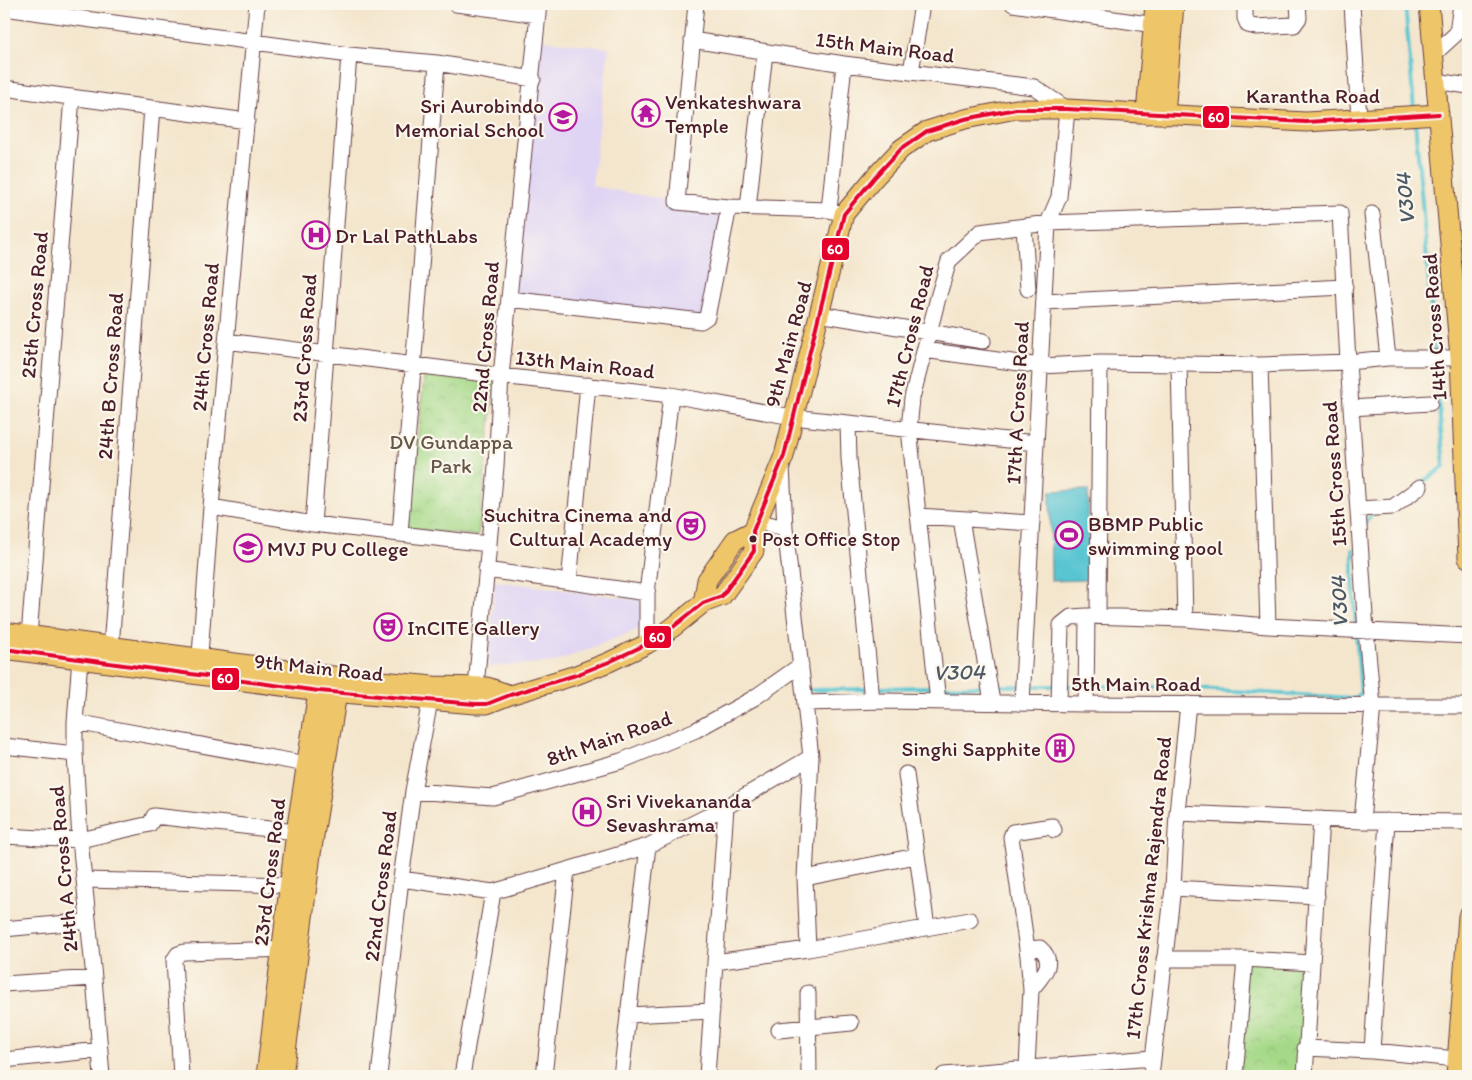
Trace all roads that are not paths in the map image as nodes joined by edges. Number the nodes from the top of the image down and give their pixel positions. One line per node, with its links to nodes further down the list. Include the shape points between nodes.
1 (257, 4): 18 (street, 24th Cross Road)
2 (456, 4): 15 (street)
3 (696, 4): 17 (street)
4 (922, 4): 24 (street)
5 (1013, 4): 13 (street)
6 (1155, 4): 16 (main road)
7 (1174, 4): 33 (main road)
8 (1244, 4): 9 (street, via 1248,25 1256,27 1294,25 1299,18)
9 (1298, 4)
10 (1352, 4): 36 (street)
11 (1429, 4): 20 (main road, 14th Cross Road)
12 (1461, 4): 20 (street, via 1457,32)
13 (1042, 6): 16 (street)
14 (4, 8): 18 (street)
15 (538, 10): 25 (street, 22nd Cross Road)
16 (1154, 26): 32 (main road)
17 (692, 40): 19 (street, 15th Main Road); 38 (street, via 677,202)
18 (254, 41): 21 (street); 37 (street, 24th Cross Road)
19 (765, 52): 23 (street, 15th Main Road); 39 (street)
20 (1434, 54): 26 (main road, 14th Cross Road)
21 (349, 55): 22 (street); 54 (street, 23rd Cross Road)
22 (437, 63): 25 (street); 59 (street)
23 (844, 64): 24 (street, 15th Main Road); 40 (street)
24 (911, 72): 31 (street, 15th Main Road, via 1034,87)
25 (533, 79): 47 (street, 22nd Cross Road)
26 (1436, 82): 27 (street); 34 (main road, 14th Cross Road)
27 (1468, 86)
28 (4, 88): 29 (street)
29 (72, 97): 30 (street); 94 (street, 25th Cross Road)
30 (152, 108): 37 (street); 97 (street, 24th B Cross Road)
31 (1067, 108): 32 (main road, 9th Main Road); 40 (main road, 9th Main Road, via 1016,109 965,119 927,132 901,149); 43 (street, 17th A Cross Road, via 1059,197)
32 (1146, 114): 33 (main road, 9th Main Road)
33 (1165, 115): 35 (main road, 9th Main Road)
34 (1422, 115): 36 (main road, Karantha Road); 58 (main road, 14th Cross Road)
35 (1187, 116): 36 (main road, Karantha Road, via 1306,122)
36 (1359, 119)
37 (247, 121): 51 (street, 24th Cross Road)
38 (728, 207): 39 (street); 47 (street, via 707,317 701,321)
39 (748, 208): 40 (street)
40 (837, 212): 49 (main road, 9th Main Road)
41 (1340, 213): 43 (street, 17th Cross Road); 45 (street, 15th Cross Road)
42 (1372, 214): 55 (street)
43 (1048, 223): 44 (street, 17th Cross Road); 48 (street, 17th A Cross Road)
44 (1024, 226): 46 (street); 50 (street, 17th Cross Road, via 980,232 949,261)
45 (1345, 287): 48 (street); 57 (street, 15th Cross Road)
46 (1028, 289)
47 (508, 299): 63 (street, 22nd Cross Road)
48 (1044, 302): 62 (street, 17th A Cross Road)
49 (819, 314): 50 (street); 68 (main road, 9th Main Road)
50 (929, 332): 52 (street); 53 (street, 17th Cross Road)
51 (226, 341): 54 (street, 13th Main Road); 74 (street, 24th Cross Road)
52 (983, 341)
53 (924, 350): 62 (street); 70 (street, 17th Cross Road, via 912,398)
54 (326, 354): 59 (street, 13th Main Road); 80 (street, 23rd Cross Road)
55 (1388, 358): 57 (street); 58 (street, via 1435,358)
56 (1100, 362): 60 (street); 62 (street); 89 (street)
57 (1348, 362): 61 (street); 67 (street, 15th Cross Road)
58 (1463, 363): 75 (main road, 14th Cross Road)
59 (414, 364): 63 (street, 13th Main Road); 83 (street)
60 (1179, 364): 61 (street); 90 (street)
61 (1260, 365): 91 (street)
62 (1041, 366): 71 (street, 17th A Cross Road)
63 (501, 376): 64 (street, 13th Main Road); 84 (street, 22nd Cross Road)
64 (588, 385): 65 (street, 13th Main Road); 87 (street)
65 (671, 395): 68 (street, 13th Main Road); 88 (street)
66 (1430, 403): 67 (street)
67 (1351, 408): 76 (street, 15th Cross Road)
68 (792, 417): 69 (street, 13th Main Road); 72 (main road, 9th Main Road)
69 (848, 423): 70 (street, 13th Main Road); 106 (street)
70 (909, 429): 71 (street, 13th Main Road); 77 (street, 17th Cross Road)
71 (1036, 442): 79 (street, 17th A Cross Road)
72 (782, 461): 81 (main road, 9th Main Road); 82 (street)
73 (1420, 487): 76 (street, via 1393,508)
74 (211, 507): 80 (street); 100 (street, 24th Cross Road)
75 (1467, 507): 85 (main road, 14th Cross Road)
76 (1358, 509): 92 (street, 15th Cross Road)
77 (918, 516): 78 (street); 103 (street, 17th Cross Road)
78 (961, 519): 79 (street); 107 (street)
79 (1032, 523): 108 (street, 17th A Cross Road)
80 (313, 524): 83 (street)
81 (754, 526): 82 (street); 96 (main road, 9th Main Road, via 754,551 722,596 703,603)
82 (785, 528): 101 (street)
83 (400, 534): 84 (street)
84 (488, 544): 86 (street, 22nd Cross Road)
85 (1468, 558)
86 (486, 570): 87 (street); 104 (street, 22nd Cross Road)
87 (569, 582): 88 (street)
88 (648, 592): 96 (street)
89 (1093, 616): 90 (street); 110 (street, via 1071,617 1061,625); 111 (street)
90 (1186, 619): 91 (street)
91 (1268, 626): 92 (street)
92 (1366, 631): 95 (street); 113 (street, 15th Cross Road)
93 (4, 632): 94 (main road, 9th Main Road)
94 (29, 636): 97 (main road, 9th Main Road)
95 (1468, 636)
96 (647, 644): 104 (main road, 9th Main Road, via 576,676 510,695 487,687)
97 (111, 647): 100 (main road, 9th Main Road)
98 (4, 649): 99 (main road, 9th Main Road)
99 (80, 659): 100 (main road, 9th Main Road); 115 (street, 24th A Cross Road)
100 (199, 666): 102 (main road, 9th Main Road)
101 (801, 666): 109 (street); 121 (street, 8th Main Road, via 754,698 696,730 621,761 493,797)
102 (329, 684): 104 (main road, 9th Main Road, via 433,686); 105 (main road, 9th Main Road); 119 (main road, 23rd Cross Road); 147 (main road, 23rd Cross Road, via 311,854)
103 (937, 692): 106 (street, 5th Main Road); 107 (street, 5th Main Road)
104 (475, 696): 105 (main road, 9th Main Road)
105 (430, 701): 121 (street, 22nd Cross Road)
106 (872, 702): 109 (street, 5th Main Road)
107 (992, 702): 108 (street, 5th Main Road)
108 (1022, 702): 110 (street, 5th Main Road)
109 (805, 703): 118 (street)
110 (1059, 704): 111 (street, 5th Main Road)
111 (1086, 704): 112 (street, 5th Main Road)
112 (1188, 704): 113 (street, 5th Main Road); 123 (street, 17th Cross Krishna Rajendra Road)
113 (1373, 706): 114 (street, 5th Main Road); 125 (street, 15th Cross Road)
114 (1468, 706)
115 (75, 722): 117 (street, 24th A Cross Road); 119 (street)
116 (4, 746): 117 (street)
117 (75, 754): 131 (street, 24th A Cross Road)
118 (811, 757): 122 (street); 135 (street)
119 (306, 764): 129 (main road, 23rd Cross Road)
120 (906, 774): 133 (street)
121 (413, 791): 136 (street, 22nd Cross Road)
122 (726, 807): 132 (street); 152 (street)
123 (1176, 813): 124 (street); 139 (street, 17th Cross Krishna Rajendra Road)
124 (1320, 819): 125 (street); 141 (street)
125 (1362, 821): 126 (street)
126 (1387, 821): 127 (street); 165 (street)
127 (1468, 822)
128 (1054, 830): 168 (street, via 1052,826 1013,832 1011,837 1031,990)
129 (296, 832): 131 (street, via 154,816 150,824); 138 (main road, 23rd Cross Road)
130 (4, 836): 131 (street)
131 (80, 840): 137 (street, 24th A Cross Road)
132 (648, 846): 134 (street); 158 (street)
133 (916, 856): 135 (street); 145 (street)
134 (567, 870): 140 (street); 177 (street)
135 (805, 878): 148 (street)
136 (401, 879): 140 (street); 175 (street, 22nd Cross Road)
137 (84, 880): 138 (street); 144 (street, 24th A Cross Road)
138 (290, 885): 147 (main road, 23rd Cross Road)
139 (1173, 888): 141 (street); 149 (street, 17th Cross Krishna Rajendra Road)
140 (494, 892): 176 (street)
141 (1317, 896): 153 (street)
142 (1468, 916): 151 (main road)
143 (970, 920): 145 (street)
144 (88, 921): 146 (street); 154 (street, 24th A Cross Road)
145 (927, 928): 148 (street)
146 (4, 929)
147 (290, 949): 172 (street, via 178,954 174,960); 173 (main road, 23rd Cross Road); 174 (main road, 23rd Cross Road)
148 (808, 949): 152 (street)
149 (1164, 958): 150 (street); 166 (street, 17th Cross Krishna Rajendra Road)
150 (1245, 959): 153 (street); 182 (street)
151 (1466, 961): 159 (main road)
152 (715, 962): 157 (street)
153 (1312, 963): 163 (street)
154 (94, 978): 155 (street); 164 (street, 24th A Cross Road)
155 (4, 984)
156 (808, 993): 161 (street)
157 (712, 1011): 158 (street); 179 (street)
158 (628, 1015): 178 (street)
159 (1464, 1021): 169 (main road)
160 (851, 1023): 161 (street)
161 (808, 1027): 162 (street); 180 (street)
162 (779, 1030)
163 (1305, 1048): 165 (street); 183 (street)
164 (100, 1050): 167 (street); 171 (street, 24th A Cross Road)
165 (1372, 1050): 169 (street)
166 (1152, 1058): 168 (street); 181 (street, 17th Cross Krishna Rajendra Road)
167 (4, 1060)
168 (1027, 1067): 170 (street)
169 (1456, 1068)
170 (944, 1074)
171 (102, 1076)
172 (182, 1076)
173 (266, 1076)
174 (283, 1076)
175 (379, 1076)
176 (462, 1076)
177 (544, 1076)
178 (621, 1076)
179 (707, 1076)
180 (809, 1076)
181 (1151, 1076)
182 (1235, 1076)
183 (1305, 1076)

